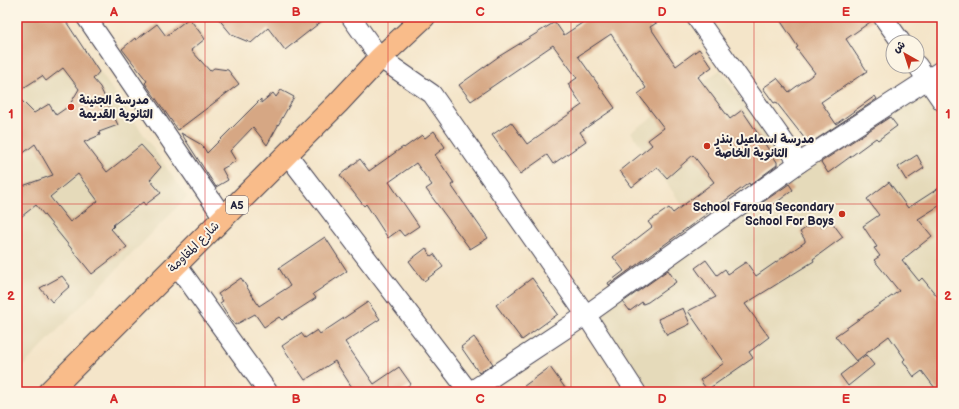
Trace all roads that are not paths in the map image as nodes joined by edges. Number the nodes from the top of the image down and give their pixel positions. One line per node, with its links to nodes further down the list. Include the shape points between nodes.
1 (86, 17): 12 (street)
2 (352, 17): 7 (street)
3 (424, 17): 7 (highway, شارع المقاومة / A5)
4 (696, 17): 11 (street)
5 (883, 17): 6 (street)
6 (895, 34)
7 (380, 58): 10 (highway, شارع المقاومة / A5); 14 (street, via 432,94)
8 (929, 71): 9 (street); 11 (street)
9 (942, 102)
10 (287, 154): 12 (highway, شارع المقاومة / A5); 17 (street)
11 (799, 163): 14 (street)
12 (223, 218): 13 (highway, شارع المقاومة / A5)
13 (176, 264): 15 (highway, شارع المقاومة / A5); 16 (street)
14 (586, 315): 17 (street); 18 (street)
15 (49, 392)
16 (268, 392)
17 (470, 392)
18 (636, 392)

